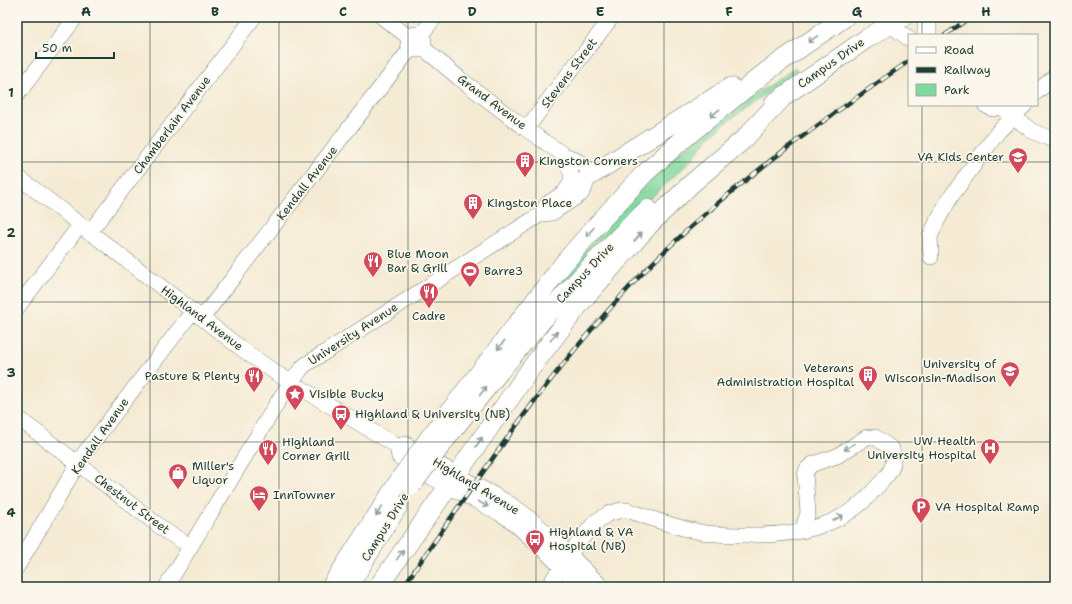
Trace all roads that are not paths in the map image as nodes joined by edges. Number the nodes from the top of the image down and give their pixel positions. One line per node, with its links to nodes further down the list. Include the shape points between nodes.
1 (76, 17): 15 (street)
2 (254, 17): 28 (street, Chamberlain Avenue)
3 (382, 17): 11 (street, Grand Avenue)
4 (434, 17): 11 (street, Kendall Avenue)
5 (612, 17): 21 (street, Stevens Street)
6 (845, 17): 12 (main road, one-way to 12)
7 (927, 17): 9 (main road)
8 (891, 20): 10 (street); 16 (main road, Campus Drive)
9 (927, 34)
10 (908, 38)
11 (416, 42): 21 (street, Grand Avenue); 31 (street, Kendall Avenue)
12 (767, 71): 24 (main road, via 735,85); 34 (main road, Campus Drive, one-way to 34, via 644,174 595,227 564,263)
13 (1055, 76): 14 (street)
14 (1038, 91)
15 (17, 95)
16 (784, 96): 34 (main road, Campus Drive, one-way to 16, via 614,242 720,144); 36 (main road, one-way to 16, via 559,329 605,273 651,223 691,184 743,140)
17 (987, 106): 18 (street, via 993,109)
18 (1001, 106): 20 (street)
19 (1024, 106): 20 (street)
20 (1013, 116): 22 (street, via 1032,131); 29 (street, via 998,132 950,198 930,237)
21 (526, 129): 23 (street, Grand Avenue)
22 (1055, 141)
23 (564, 155): 24 (street, Grand Avenue, via 585,166); 26 (street, via 572,173 570,184)
24 (588, 177): 26 (street); 27 (street, via 578,197 552,213)
25 (19, 182): 28 (street, Highland Avenue)
26 (564, 193): 27 (street, via 547,204)
27 (541, 214): 32 (street, University Avenue, via 305,365)
28 (84, 229): 30 (street, Chamberlain Avenue); 31 (street, Highland Avenue)
29 (931, 257)
30 (17, 308)
31 (198, 315): 32 (street, Highland Avenue, via 246,352); 35 (street, Kendall Avenue)
32 (292, 382): 36 (street, Highland Avenue, via 397,446 399,457); 39 (street, University Avenue)
33 (17, 417): 35 (street, Chestnut Street)
34 (436, 440): 37 (main road, Campus Drive, bridge)
35 (78, 464): 39 (street, Chestnut Street, via 167,532); 41 (street, Kendall Avenue)
36 (452, 480): 40 (street, Highland Avenue, via 501,499 545,531); 42 (street, Highland Avenue, one-way to 42, via 513,522); 47 (main road, one-way to 36)
37 (406, 482): 45 (main road, Campus Drive, one-way to 45); 46 (main road, Campus Drive, via 388,520)
38 (802, 531): 38 (street, one-way to 38, via 826,525 869,497 893,466 892,449 875,437 867,437 837,456 813,464 807,469 804,476 808,513); 40 (street, via 766,536 698,532 621,510 595,522)
39 (190, 546): 44 (street, University Avenue)
40 (570, 555): 42 (street); 49 (street, Highland Avenue)
41 (17, 567)
42 (561, 567): 43 (street); 48 (street, Highland Avenue)
43 (551, 582)
44 (166, 587)
45 (330, 587)
46 (348, 587)
47 (378, 587)
48 (582, 587)
49 (602, 587)

